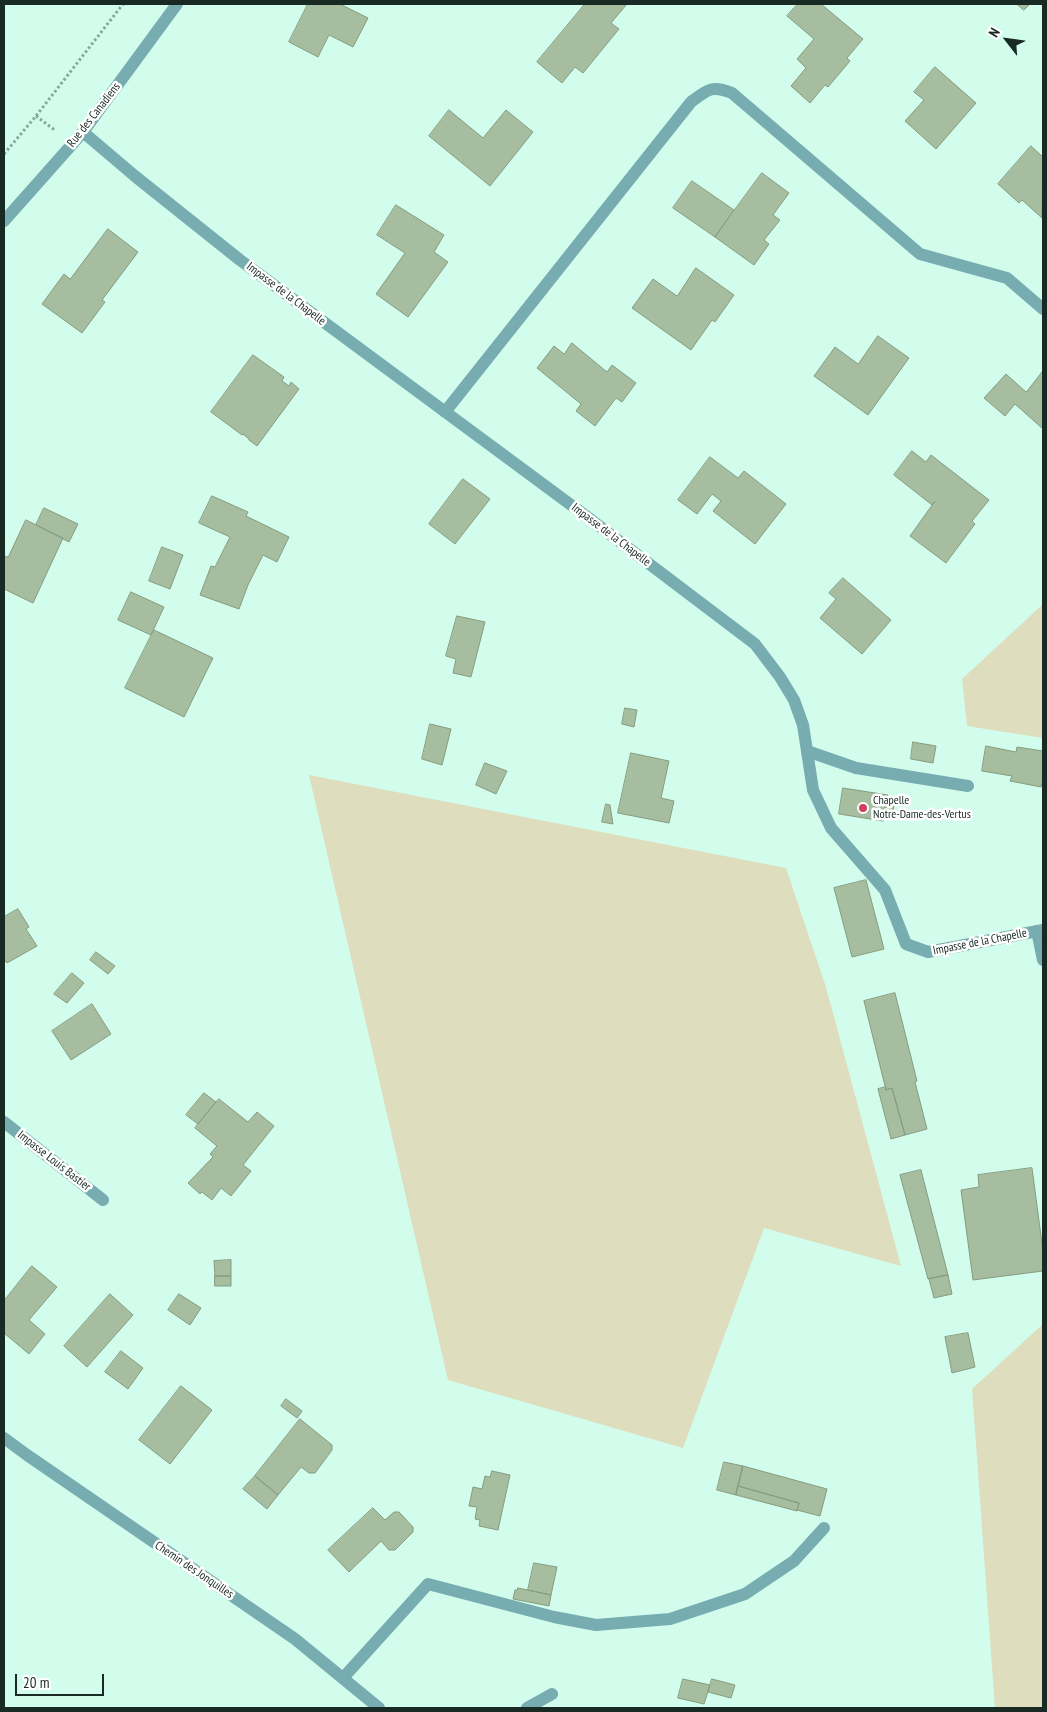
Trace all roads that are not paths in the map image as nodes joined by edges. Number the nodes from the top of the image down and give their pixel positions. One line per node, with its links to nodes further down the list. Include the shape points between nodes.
1 (177, 4): 2 (street, Rue des Canadiens)
2 (83, 132): 3 (street, Rue des Canadiens); 5 (street, Impasse de la Chapelle, via 240,260)
3 (4, 221)
4 (1043, 309): 5 (street, via 1007,278 920,254 732,93 718,87 691,102)
5 (445, 412): 6 (street, Impasse de la Chapelle, via 756,644 794,700 803,725)
6 (807, 751): 7 (street, via 856,768); 8 (street, Impasse de la Chapelle, via 813,790 831,828 885,890 906,944 928,952)
7 (968, 786)
8 (1040, 931): 9 (street)
9 (1043, 960)
10 (4, 1122): 11 (street, Impasse Louis Bastier)
11 (104, 1200)
12 (4, 1438): 14 (street, Chemin des Jonquilles, via 295,1638)
13 (824, 1528): 14 (street, via 794,1561 745,1594 670,1619 596,1625 428,1584)
14 (344, 1678): 16 (street, Chemin des Jonquilles)
15 (552, 1694): 17 (street)
16 (379, 1708)
17 (527, 1708)

